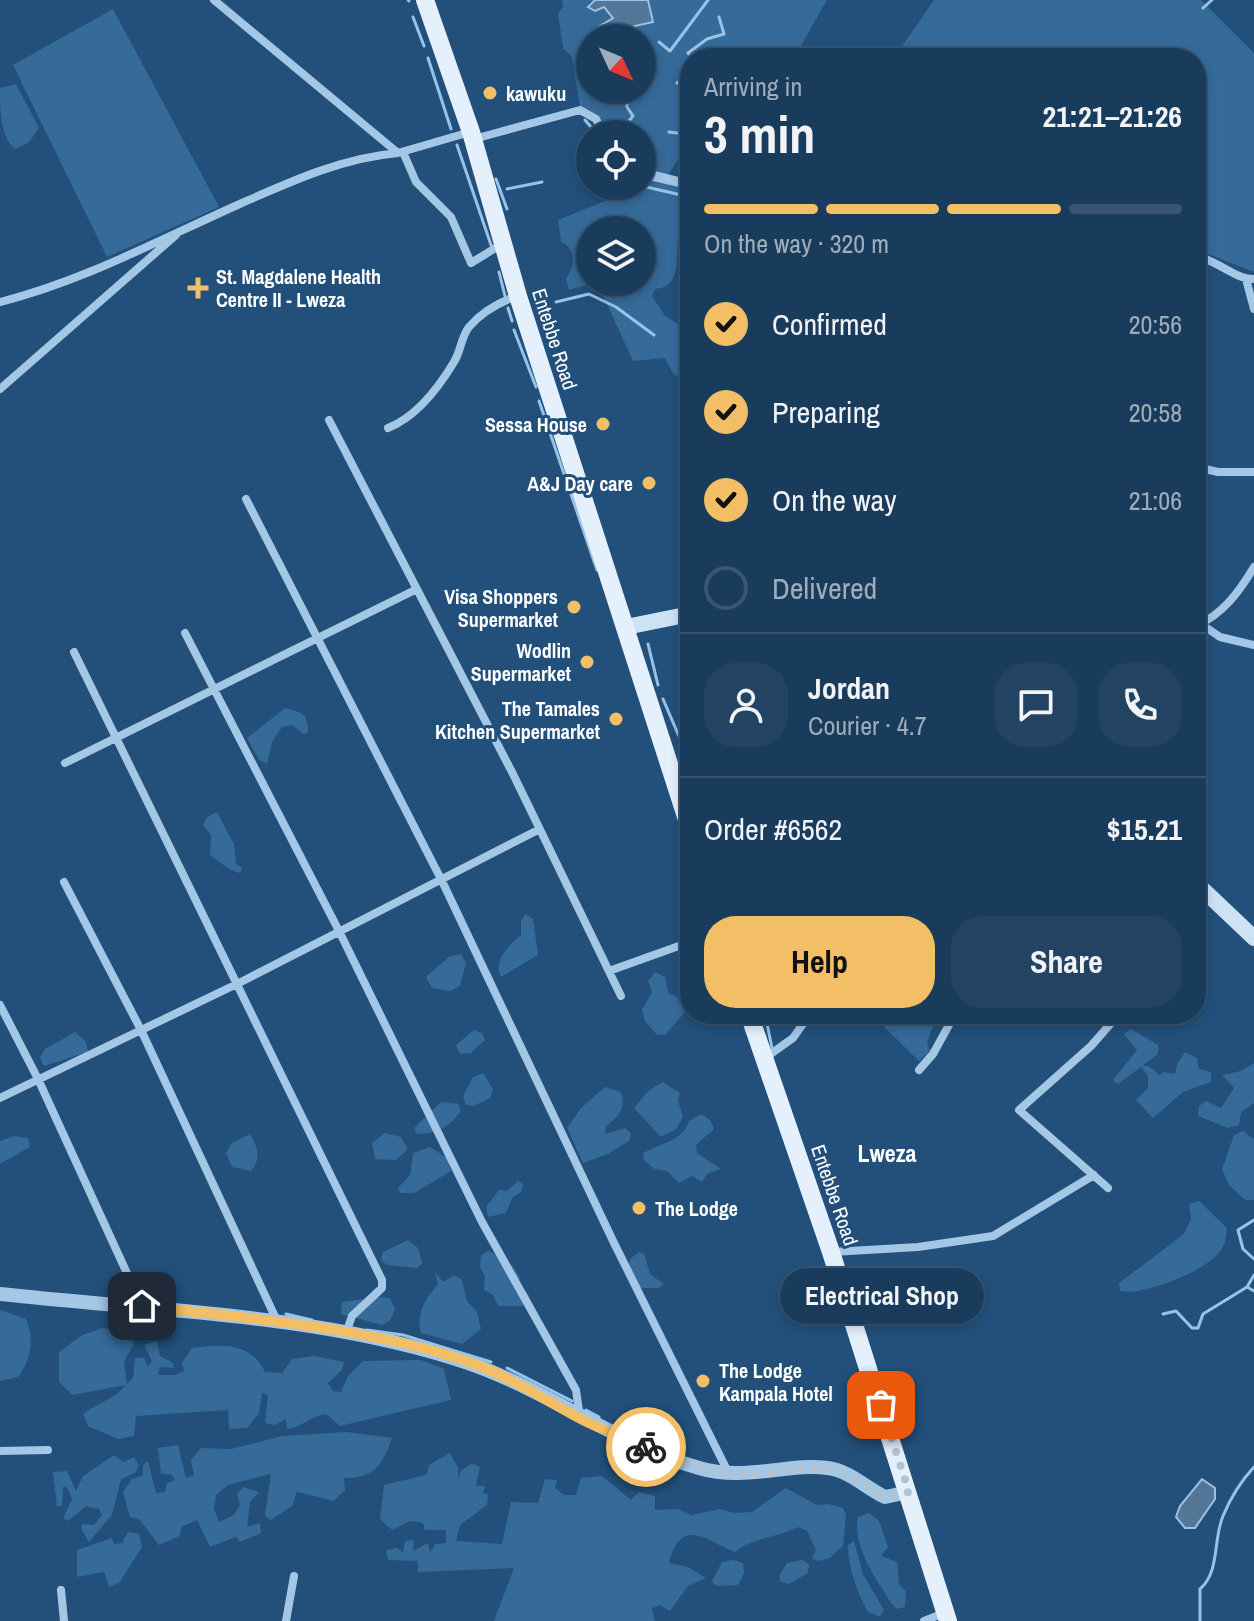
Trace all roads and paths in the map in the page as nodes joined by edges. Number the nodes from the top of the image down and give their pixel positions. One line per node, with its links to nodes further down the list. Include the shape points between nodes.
1 (214, 0): 5 (street)
2 (425, 0): 4 (main road, Entebbe Road)
3 (596, 120): 4 (street, via 580,110)
4 (472, 136): 5 (street); 9 (main road, Entebbe Road)
5 (400, 153): 8 (street, via 327,169); 9 (street, via 416,182 451,217 471,263)
6 (656, 176): 7 (street)
7 (680, 182)
8 (183, 230): 13 (street, via 67,281); 15 (street)
9 (502, 244): 12 (main road, Entebbe Road)
10 (1206, 260): 11 (street)
11 (1250, 279): 14 (street)
12 (518, 296): 17 (street, via 467,329 455,361 439,382 411,416); 25 (main road, Entebbe Road)
13 (0, 302)
14 (1254, 309)
15 (0, 389)
16 (329, 420): 22 (street)
17 (388, 428)
18 (1206, 469): 19 (street)
19 (1254, 472)
20 (246, 499): 28 (street)
21 (1254, 567): 24 (street, via 1231,601)
22 (417, 589): 28 (street); 35 (street)
23 (680, 616): 25 (main road)
24 (1206, 619)
25 (626, 627): 34 (main road, Entebbe Road)
26 (1206, 629): 29 (street)
27 (185, 633): 31 (street)
28 (317, 640): 31 (street); 36 (street)
29 (1254, 645)
30 (74, 652): 32 (street)
31 (216, 689): 32 (street); 39 (street)
32 (114, 739): 33 (street); 43 (street)
33 (65, 763)
34 (680, 797)
35 (538, 830): 36 (street); 42 (street)
36 (442, 881): 39 (street); 65 (street)
37 (64, 882): 50 (street)
38 (1206, 892): 40 (main road)
39 (339, 931): 43 (street); 62 (street, via 482,1222 576,1390)
40 (1254, 938)
41 (680, 946): 42 (street)
42 (609, 971): 44 (street)
43 (239, 983): 50 (street); 61 (street, via 382,1280 382,1288 352,1316)
44 (621, 996)
45 (0, 1005): 53 (street)
46 (753, 1024): 51 (main road, Entebbe Road)
47 (803, 1024): 51 (street)
48 (950, 1024): 52 (street)
49 (1110, 1024): 55 (street, via 1019,1110)
50 (141, 1030): 53 (street); 60 (street)
51 (765, 1058): 57 (main road, Entebbe Road)
52 (919, 1070)
53 (38, 1079): 54 (street); 59 (street)
54 (0, 1098)
55 (1094, 1175): 56 (street); 57 (street, via 993,1236)
56 (1108, 1188)
57 (831, 1252): 66 (main road, Entebbe Road)
58 (0, 1294): 59 (street)
59 (142, 1306): 60 (street)
60 (277, 1322): 61 (street)
61 (345, 1334): 62 (street, via 482,1367)
62 (580, 1419): 65 (street, via 699,1468)
63 (48, 1450): 64 (street)
64 (0, 1451)
65 (729, 1475): 66 (street, via 817,1467 837,1470 885,1497)
66 (909, 1492): 69 (main road, Entebbe Road)
67 (294, 1576): 71 (street)
68 (61, 1590): 70 (street)
69 (946, 1617): 72 (street)
70 (64, 1621)
71 (286, 1621)
72 (924, 1621)

